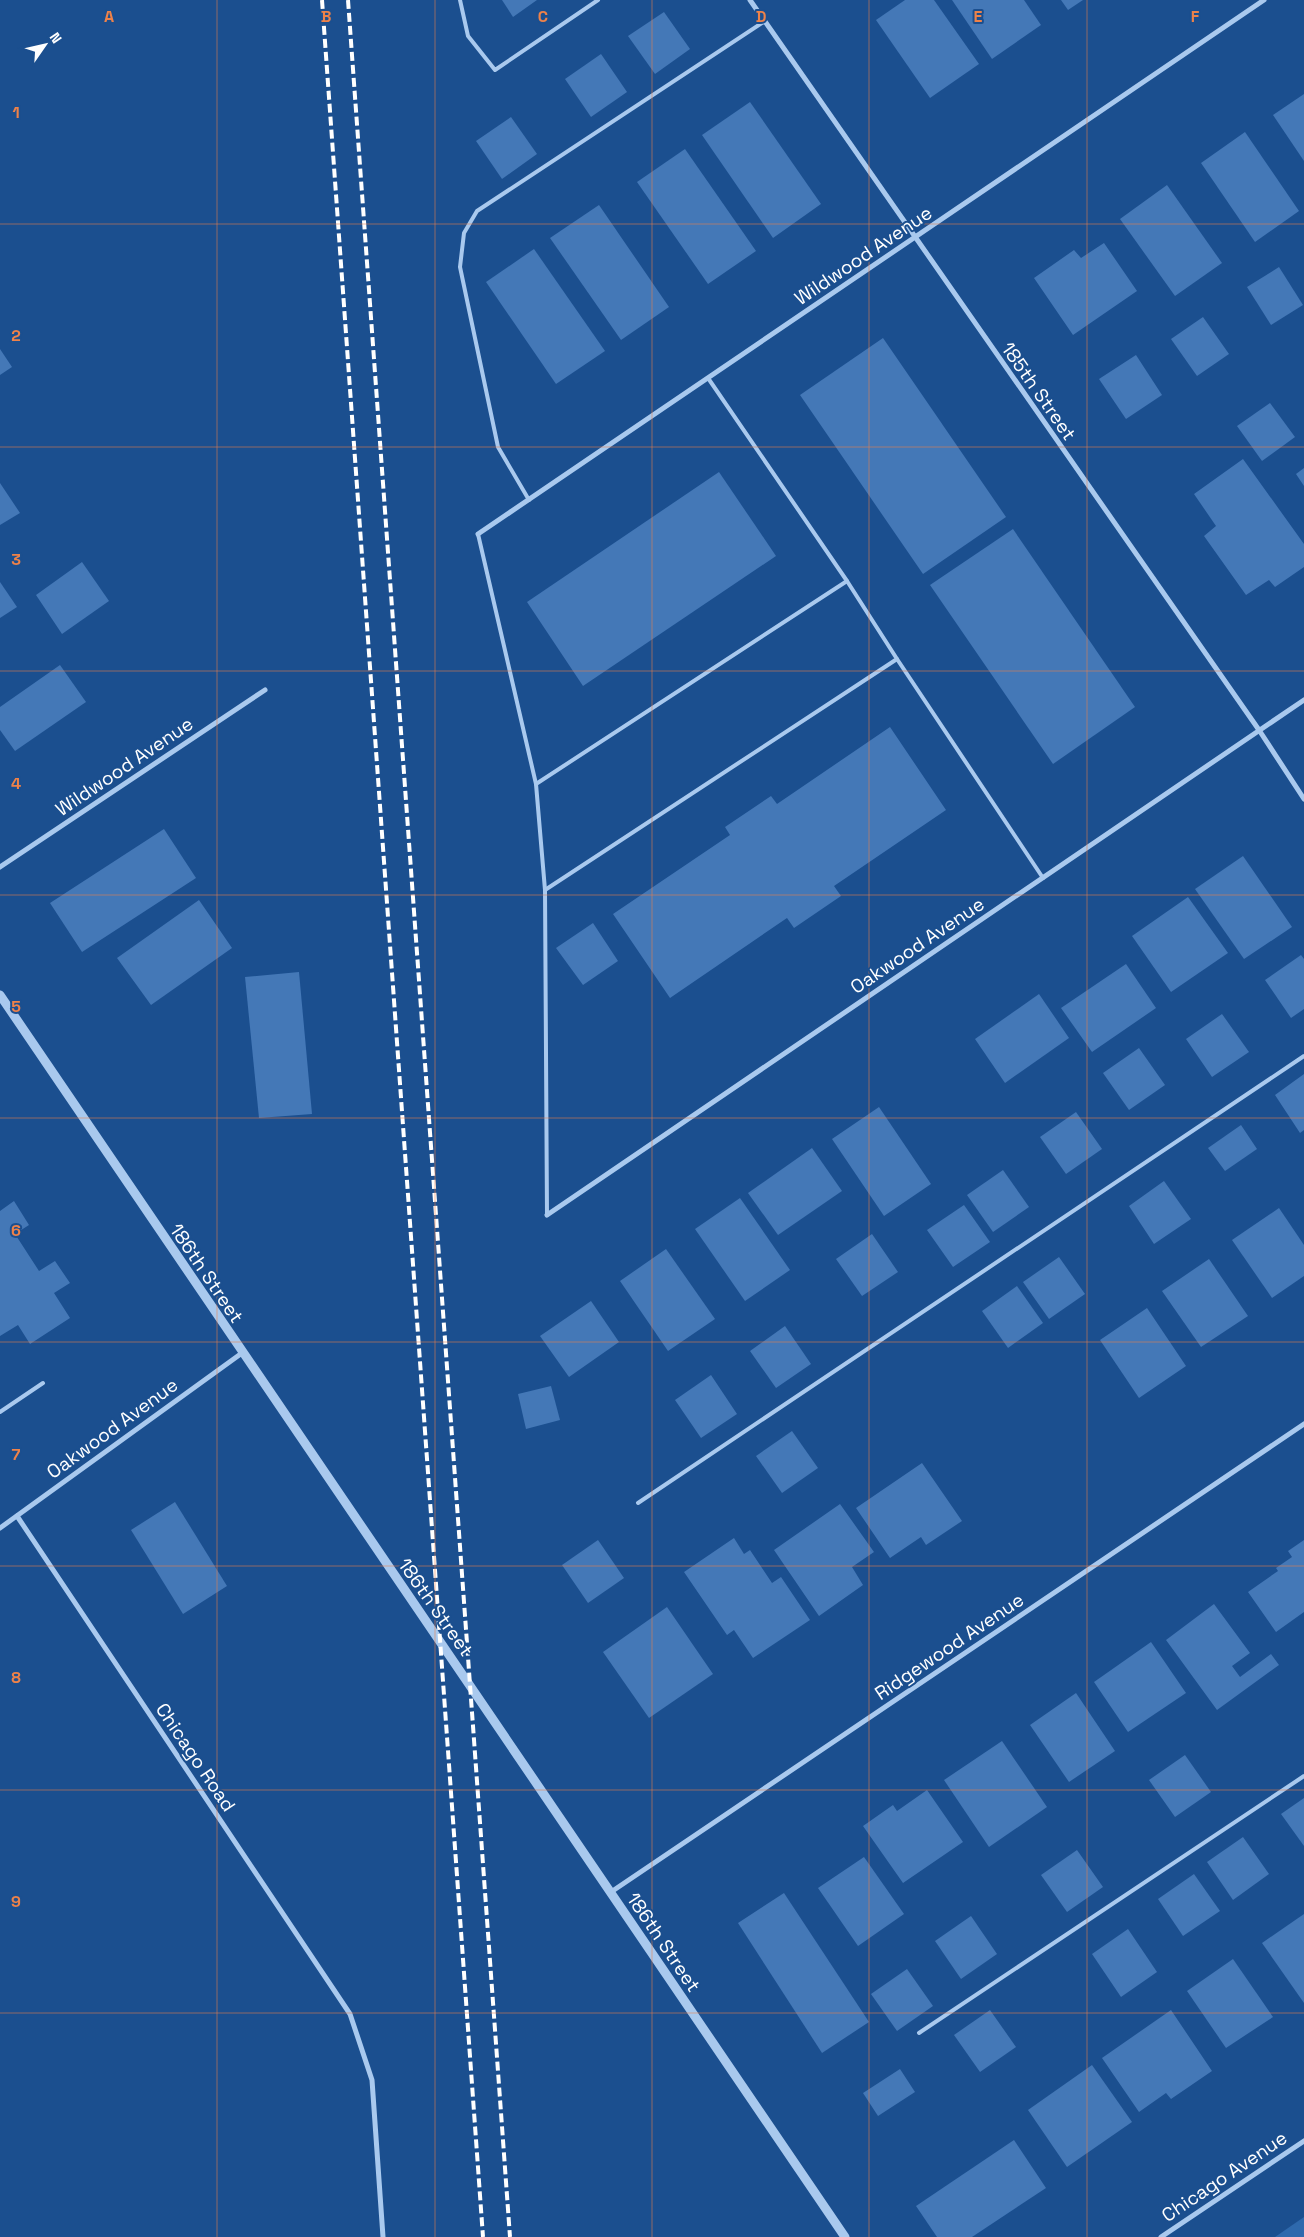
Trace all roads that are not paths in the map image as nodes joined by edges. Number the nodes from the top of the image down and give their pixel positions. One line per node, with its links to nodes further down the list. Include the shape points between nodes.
1 (460, 0): 2 (lane, via 468,36 495,70)
2 (598, 0)
3 (750, 0): 5 (street, 185th Street)
4 (1264, 0): 6 (street, Wildwood Avenue)
5 (765, 21): 6 (street, 185th Street); 8 (lane, via 477,211 464,233 460,267 498,447)
6 (914, 238): 7 (street, Wildwood Avenue); 14 (street, 185th Street)
7 (708, 378): 8 (street, Wildwood Avenue); 10 (lane)
8 (529, 500): 9 (street, Wildwood Avenue)
9 (478, 534): 15 (lane)
10 (847, 581): 11 (lane); 15 (lane)
11 (897, 659): 18 (lane); 19 (lane)
12 (265, 690): 17 (street, Wildwood Avenue)
13 (1304, 700): 14 (street, Oakwood Avenue)
14 (1259, 730): 16 (street, 185th Street); 18 (street, Oakwood Avenue)
15 (536, 784): 19 (lane)
16 (1304, 799)
17 (0, 867)
18 (1042, 878): 22 (street, Oakwood Avenue)
19 (545, 890): 22 (lane)
20 (0, 995): 23 (street, 186th Street)
21 (1304, 1056): 27 (lane)
22 (547, 1215)
23 (242, 1353): 28 (street, Oakwood Avenue); 31 (street, 186th Street)
24 (43, 1383): 25 (lane)
25 (0, 1412)
26 (1304, 1424): 31 (street, Ridgewood Avenue)
27 (638, 1502)
28 (17, 1516): 29 (street, Oakwood Avenue); 34 (street, Chicago Road, via 350,2014 372,2080)
29 (0, 1528)
30 (1304, 1776): 32 (lane)
31 (611, 1892): 35 (street, 186th Street)
32 (919, 2033)
33 (1304, 2140): 36 (street, Chicago Avenue)
34 (383, 2237)
35 (845, 2237)
36 (1161, 2237)

